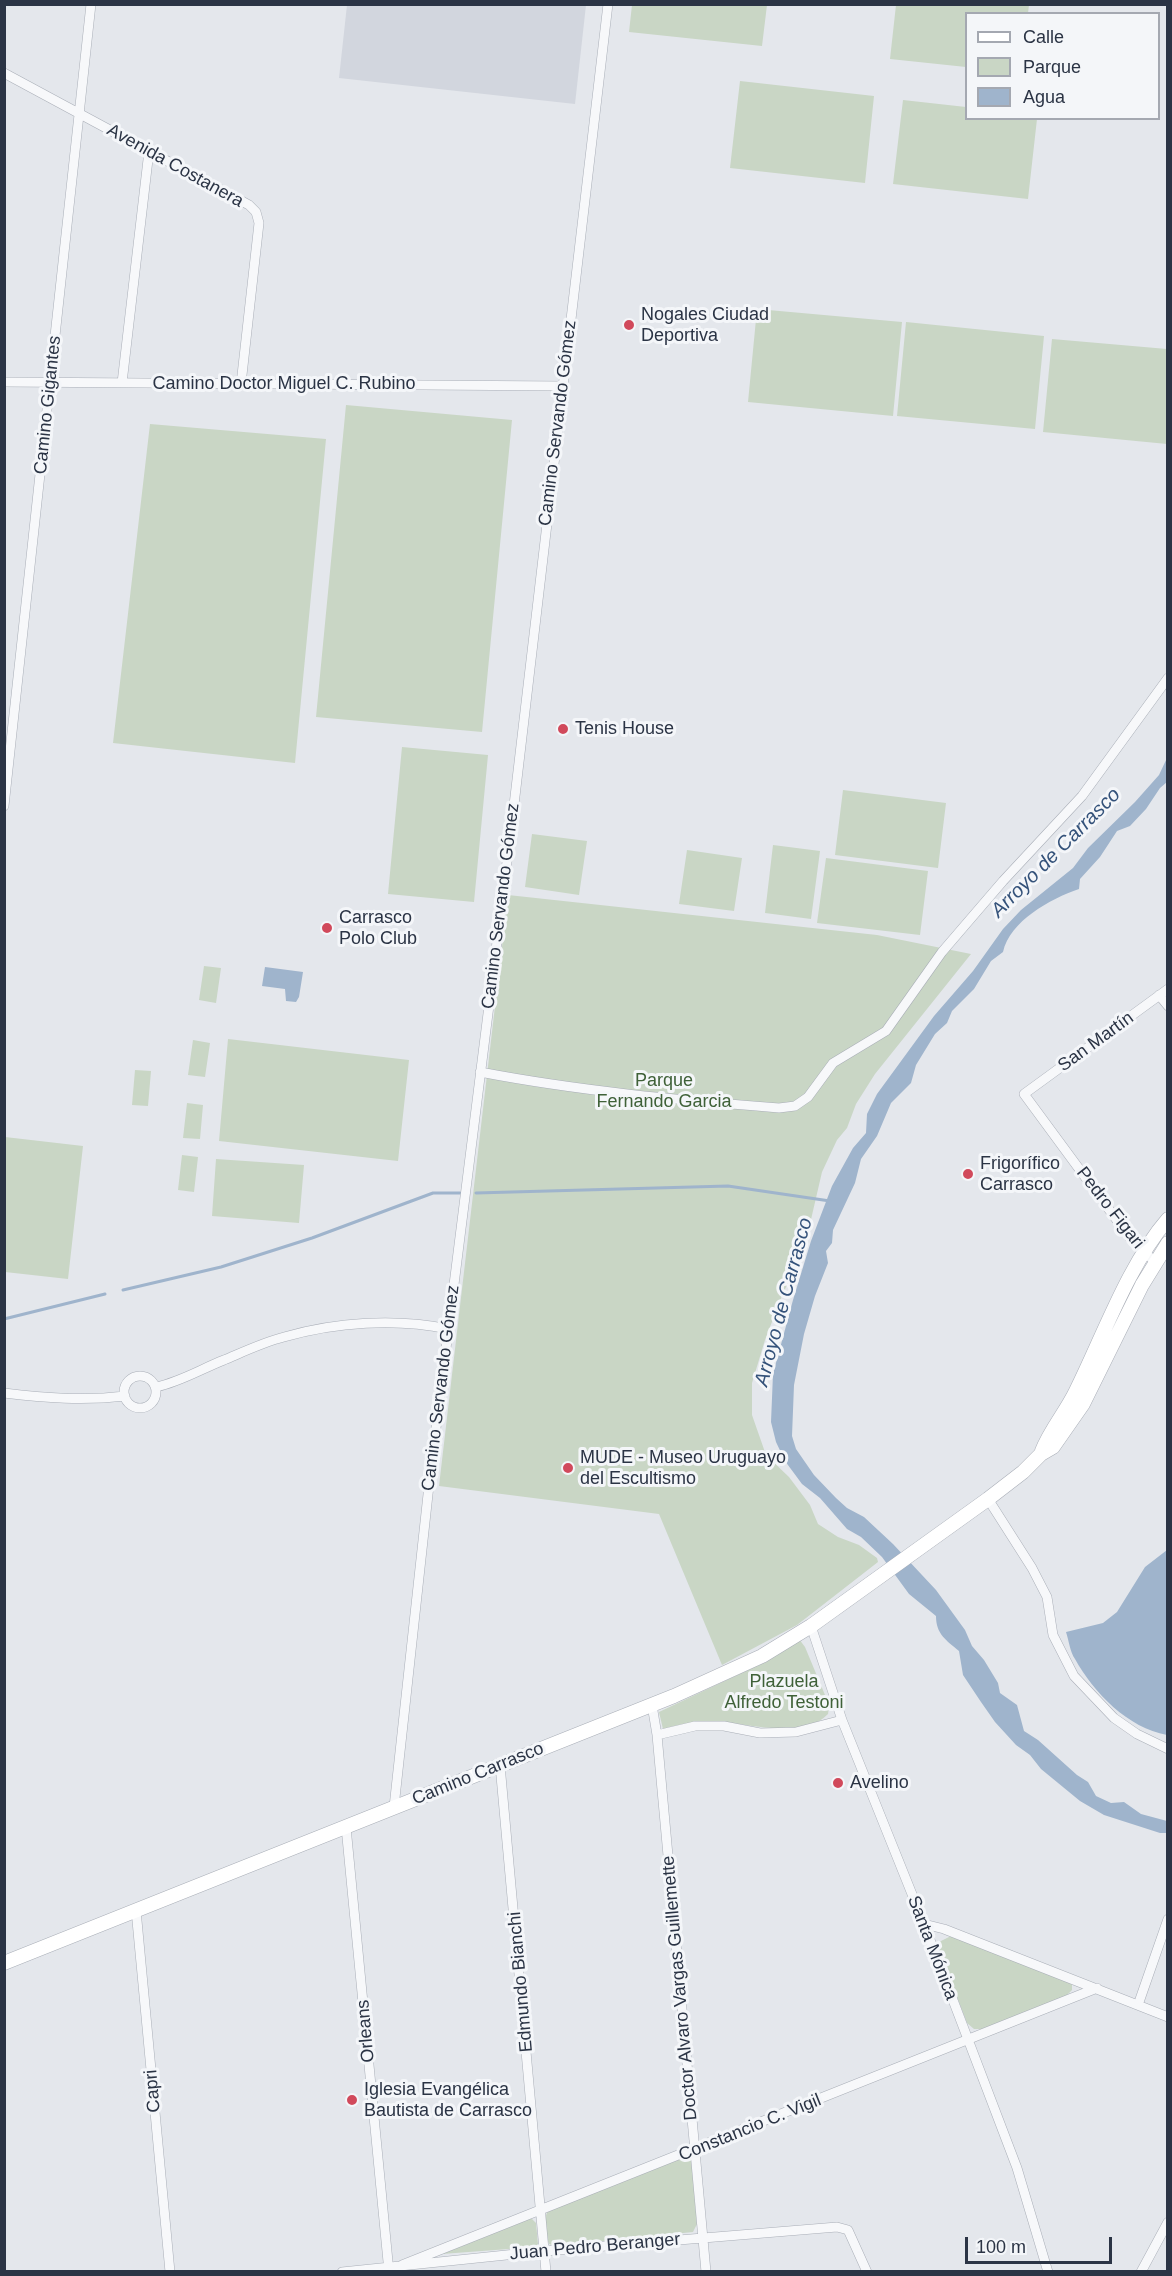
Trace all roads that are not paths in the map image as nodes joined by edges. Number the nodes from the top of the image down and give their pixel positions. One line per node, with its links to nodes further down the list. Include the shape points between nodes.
1 (91, 4): 4 (street, Camino Gigantes)
2 (608, 4): 10 (street, Camino Servando Gómez)
3 (4, 72): 4 (street, Avenida Costanera)
4 (80, 114): 5 (street, Avenida Costanera); 7 (street, Camino Gigantes)
5 (149, 151): 8 (street); 9 (street, Avenida Costanera, via 256,212 259,223)
6 (4, 382): 7 (street, Camino Doctor Miguel C. Rubino)
7 (51, 383): 8 (street, Camino Doctor Miguel C. Rubino); 12 (street, Camino Gigantes)
8 (122, 383): 9 (street, Camino Doctor Miguel C. Rubino)
9 (241, 384): 10 (street, Camino Doctor Miguel C. Rubino)
10 (562, 386): 15 (street, Camino Servando Gómez)
11 (1167, 678): 15 (street, via 1082,796 942,952 886,1031 834,1063 808,1097 795,1106 779,1108 548,1085)
12 (4, 806)
13 (1163, 992): 14 (street); 16 (street, San Martín)
14 (1167, 1006)
15 (480, 1072): 20 (street, Camino Servando Gómez)
16 (1024, 1095): 19 (street, Pedro Figari, via 1130,1238)
17 (1165, 1227): 19 (main road)
18 (1167, 1243): 19 (main road)
19 (1150, 1257): 24 (main road, Camino Carrasco, via 1132,1275 1072,1400 1041,1454)
20 (448, 1329): 21 (street, via 374,1323 318,1329 283,1337); 31 (street, Camino Servando Gómez)
21 (156, 1388): 23 (street, via 155,1397 145,1407 131,1404); 23 (street, via 146,1377 136,1377 126,1386)
22 (4, 1393): 23 (street, via 52,1399)
23 (125, 1396)
24 (988, 1498): 25 (main road, Camino Carrasco); 29 (street, via 1047,1597 1053,1635 1074,1676 1114,1719)
25 (811, 1626): 26 (main road, Camino Carrasco, via 762,1656); 27 (street, Santa Mónica)
26 (651, 1705): 28 (street, Doctor Alvaro Vargas Guillemette); 30 (main road, Camino Carrasco)
27 (842, 1720): 28 (street, via 796,1732 695,1726); 35 (street, Santa Mónica)
28 (657, 1735): 41 (street, Doctor Alvaro Vargas Guillemette)
29 (1167, 1749)
30 (500, 1765): 31 (main road, Camino Carrasco); 42 (street, Edmundo Bianchi)
31 (394, 1807): 32 (main road, Camino Carrasco)
32 (346, 1827): 33 (main road, Camino Carrasco); 47 (street, Orleans)
33 (136, 1910): 36 (main road, Camino Carrasco); 48 (street, Capri)
34 (1167, 1919): 38 (street)
35 (924, 1924): 37 (street); 40 (street, Santa Mónica)
36 (4, 1963)
37 (1097, 1988): 38 (street); 40 (street, Constancio C. Vigil)
38 (1138, 2005): 39 (street)
39 (1167, 2017)
40 (968, 2040): 41 (street, Constancio C. Vigil); 53 (street, Santa Mónica, via 1025,2190)
41 (696, 2150): 42 (street, Constancio C. Vigil); 44 (street, Doctor Alvaro Vargas Guillemette)
42 (541, 2210): 45 (street, Edmundo Bianchi); 46 (street, Constancio C. Vigil)
43 (1167, 2222): 54 (street)
44 (703, 2238): 45 (street, Juan Pedro Beranger); 51 (street, Doctor Alvaro Vargas Guillemette); 52 (street, Juan Pedro Beranger, via 837,2227 848,2230)
45 (544, 2251): 46 (street, Juan Pedro Beranger); 50 (street, Edmundo Bianchi)
46 (402, 2265): 47 (street, Juan Pedro Beranger)
47 (389, 2269): 49 (street, Juan Pedro Beranger)
48 (170, 2271)
49 (342, 2271)
50 (546, 2271)
51 (706, 2271)
52 (867, 2271)
53 (1048, 2271)
54 (1141, 2271)

